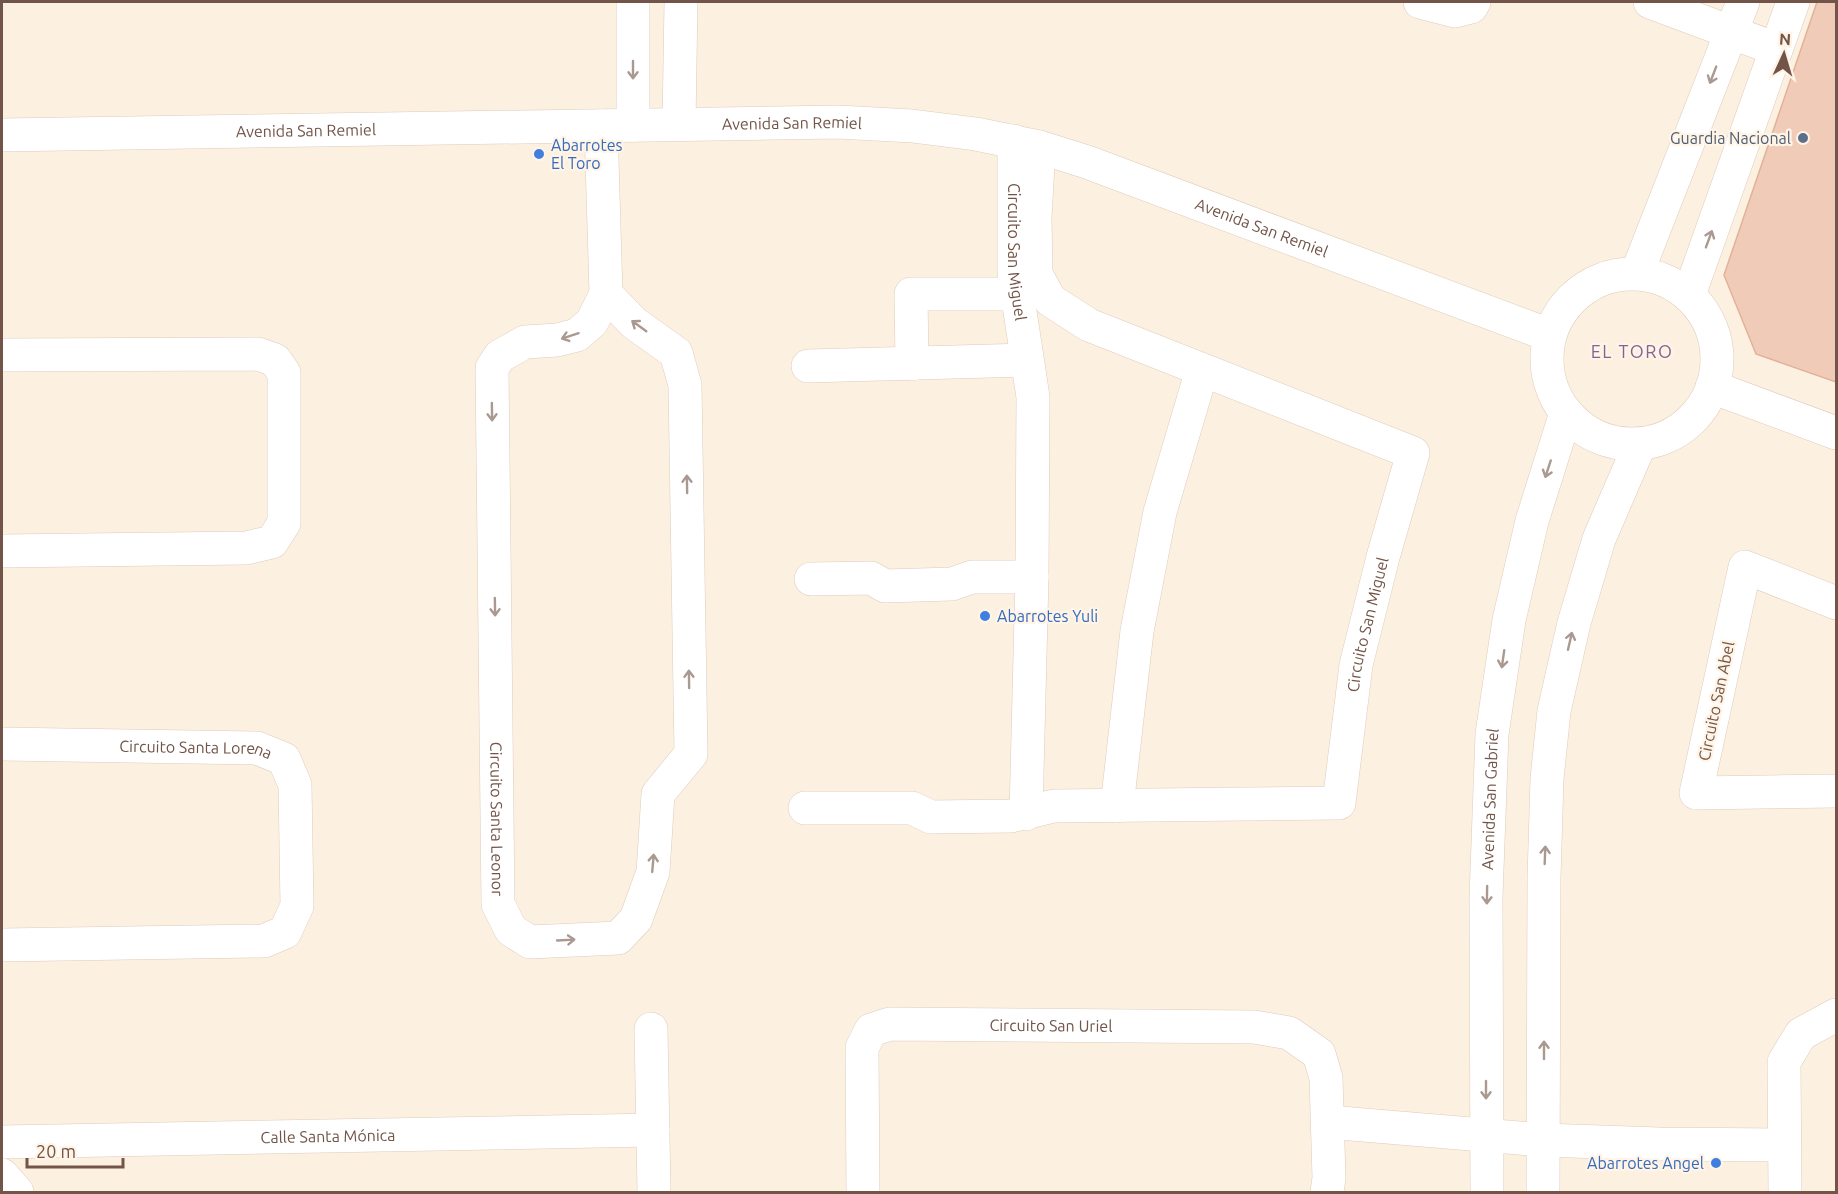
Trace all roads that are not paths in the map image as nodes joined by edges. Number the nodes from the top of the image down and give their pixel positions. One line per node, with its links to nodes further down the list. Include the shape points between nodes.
1 (633, 2): 11 (street, one-way to 11)
2 (681, 2): 10 (street)
3 (1420, 2): 4 (street, via 1455,11 1471,7)
4 (1474, 2)
5 (1650, 2): 8 (street)
6 (1743, 2): 8 (street)
7 (1787, 3): 9 (street)
8 (1730, 32): 9 (street); 15 (street, one-way to 15)
9 (1776, 49): 18 (street, one-way to 9)
10 (679, 124): 11 (street, Avenida San Remiel); 14 (street, Avenida San Remiel, via 838,122 912,126)
11 (633, 125): 12 (street, Avenida San Remiel)
12 (601, 126): 13 (street, Avenida San Remiel); 16 (street, Circuito Santa Leonor)
13 (2, 135)
14 (1027, 144): 17 (street, Circuito San Miguel, via 1014,272); 19 (street, Avenida San Remiel, via 1098,166); 24 (street, Circuito San Miguel, via 1036,274 1050,300 1089,325)
15 (1637, 273): 18 (street, via 1665,280); 19 (street, via 1608,276 1582,289 1562,309)
16 (606, 294): 16 (street, Circuito Santa Leonor, one-way to 16, via 592,322 577,335 525,342 500,356 492,368 498,904 511,930 530,942 618,938 636,919 653,872 658,794 690,754 685,385 676,353 634,323)
17 (1017, 294): 21 (street, Circuito San Miguel); 22 (street, via 911,294)
18 (1689, 295): 25 (street, via 1708,317 1717,344 1718,372)
19 (1549, 335): 26 (street, via 1546,362 1552,390)
20 (2, 356): 29 (street, via 258,354 275,360 285,373 285,431 284,523 272,542 246,548)
21 (1027, 360): 22 (street); 30 (street, Circuito San Miguel, via 1033,397)
22 (912, 363): 23 (street)
23 (808, 366)
24 (1202, 370): 36 (street, via 1160,512 1143,598); 36 (street, Circuito San Miguel, via 1413,453 1356,665 1339,803)
25 (1712, 387): 27 (street); 28 (street, via 1691,422 1667,437)
26 (1566, 414): 28 (street, via 1587,432 1612,442); 43 (street, Avenida San Gabriel, one-way to 43, via 1532,521 1509,620 1492,734 1486,897)
27 (1836, 433)
28 (1640, 444): 44 (street, one-way to 28, via 1544,878 1554,711 1574,622 1599,539)
29 (2, 550)
30 (1032, 577): 31 (street, via 972,577 951,569 887,569 871,578); 35 (street, Circuito San Miguel)
31 (811, 579)
32 (1836, 603): 34 (street, Circuito San Abel, via 1745,567 1696,793)
33 (2, 744): 38 (street, Circuito Santa Lorena, via 257,748 284,759 295,785 297,906 285,932 264,941)
34 (1836, 791)
35 (1035, 806): 36 (street, Circuito San Miguel); 37 (street, Circuito San Miguel, via 1010,796 930,798 912,808)
36 (1117, 806)
37 (805, 808)
38 (2, 945)
39 (1836, 1015): 46 (street, via 1801,1034 1784,1062)
40 (651, 1029): 42 (street)
41 (1328, 1122): 43 (street); 50 (street, Circuito San Uriel, via 1326,1078 1319,1054 1289,1033 1254,1027 890,1024 871,1030 862,1048); 51 (street, Circuito San Uriel)
42 (653, 1130): 45 (street, Calle Santa Mónica); 49 (street)
43 (1486, 1136): 44 (street); 52 (street, Avenida San Gabriel)
44 (1543, 1140): 46 (street); 53 (street)
45 (2, 1142)
46 (1784, 1145): 54 (street)
47 (2, 1175): 48 (street)
48 (17, 1192)
49 (654, 1192)
50 (863, 1192)
51 (1327, 1192)
52 (1487, 1192)
53 (1543, 1192)
54 (1785, 1192)

